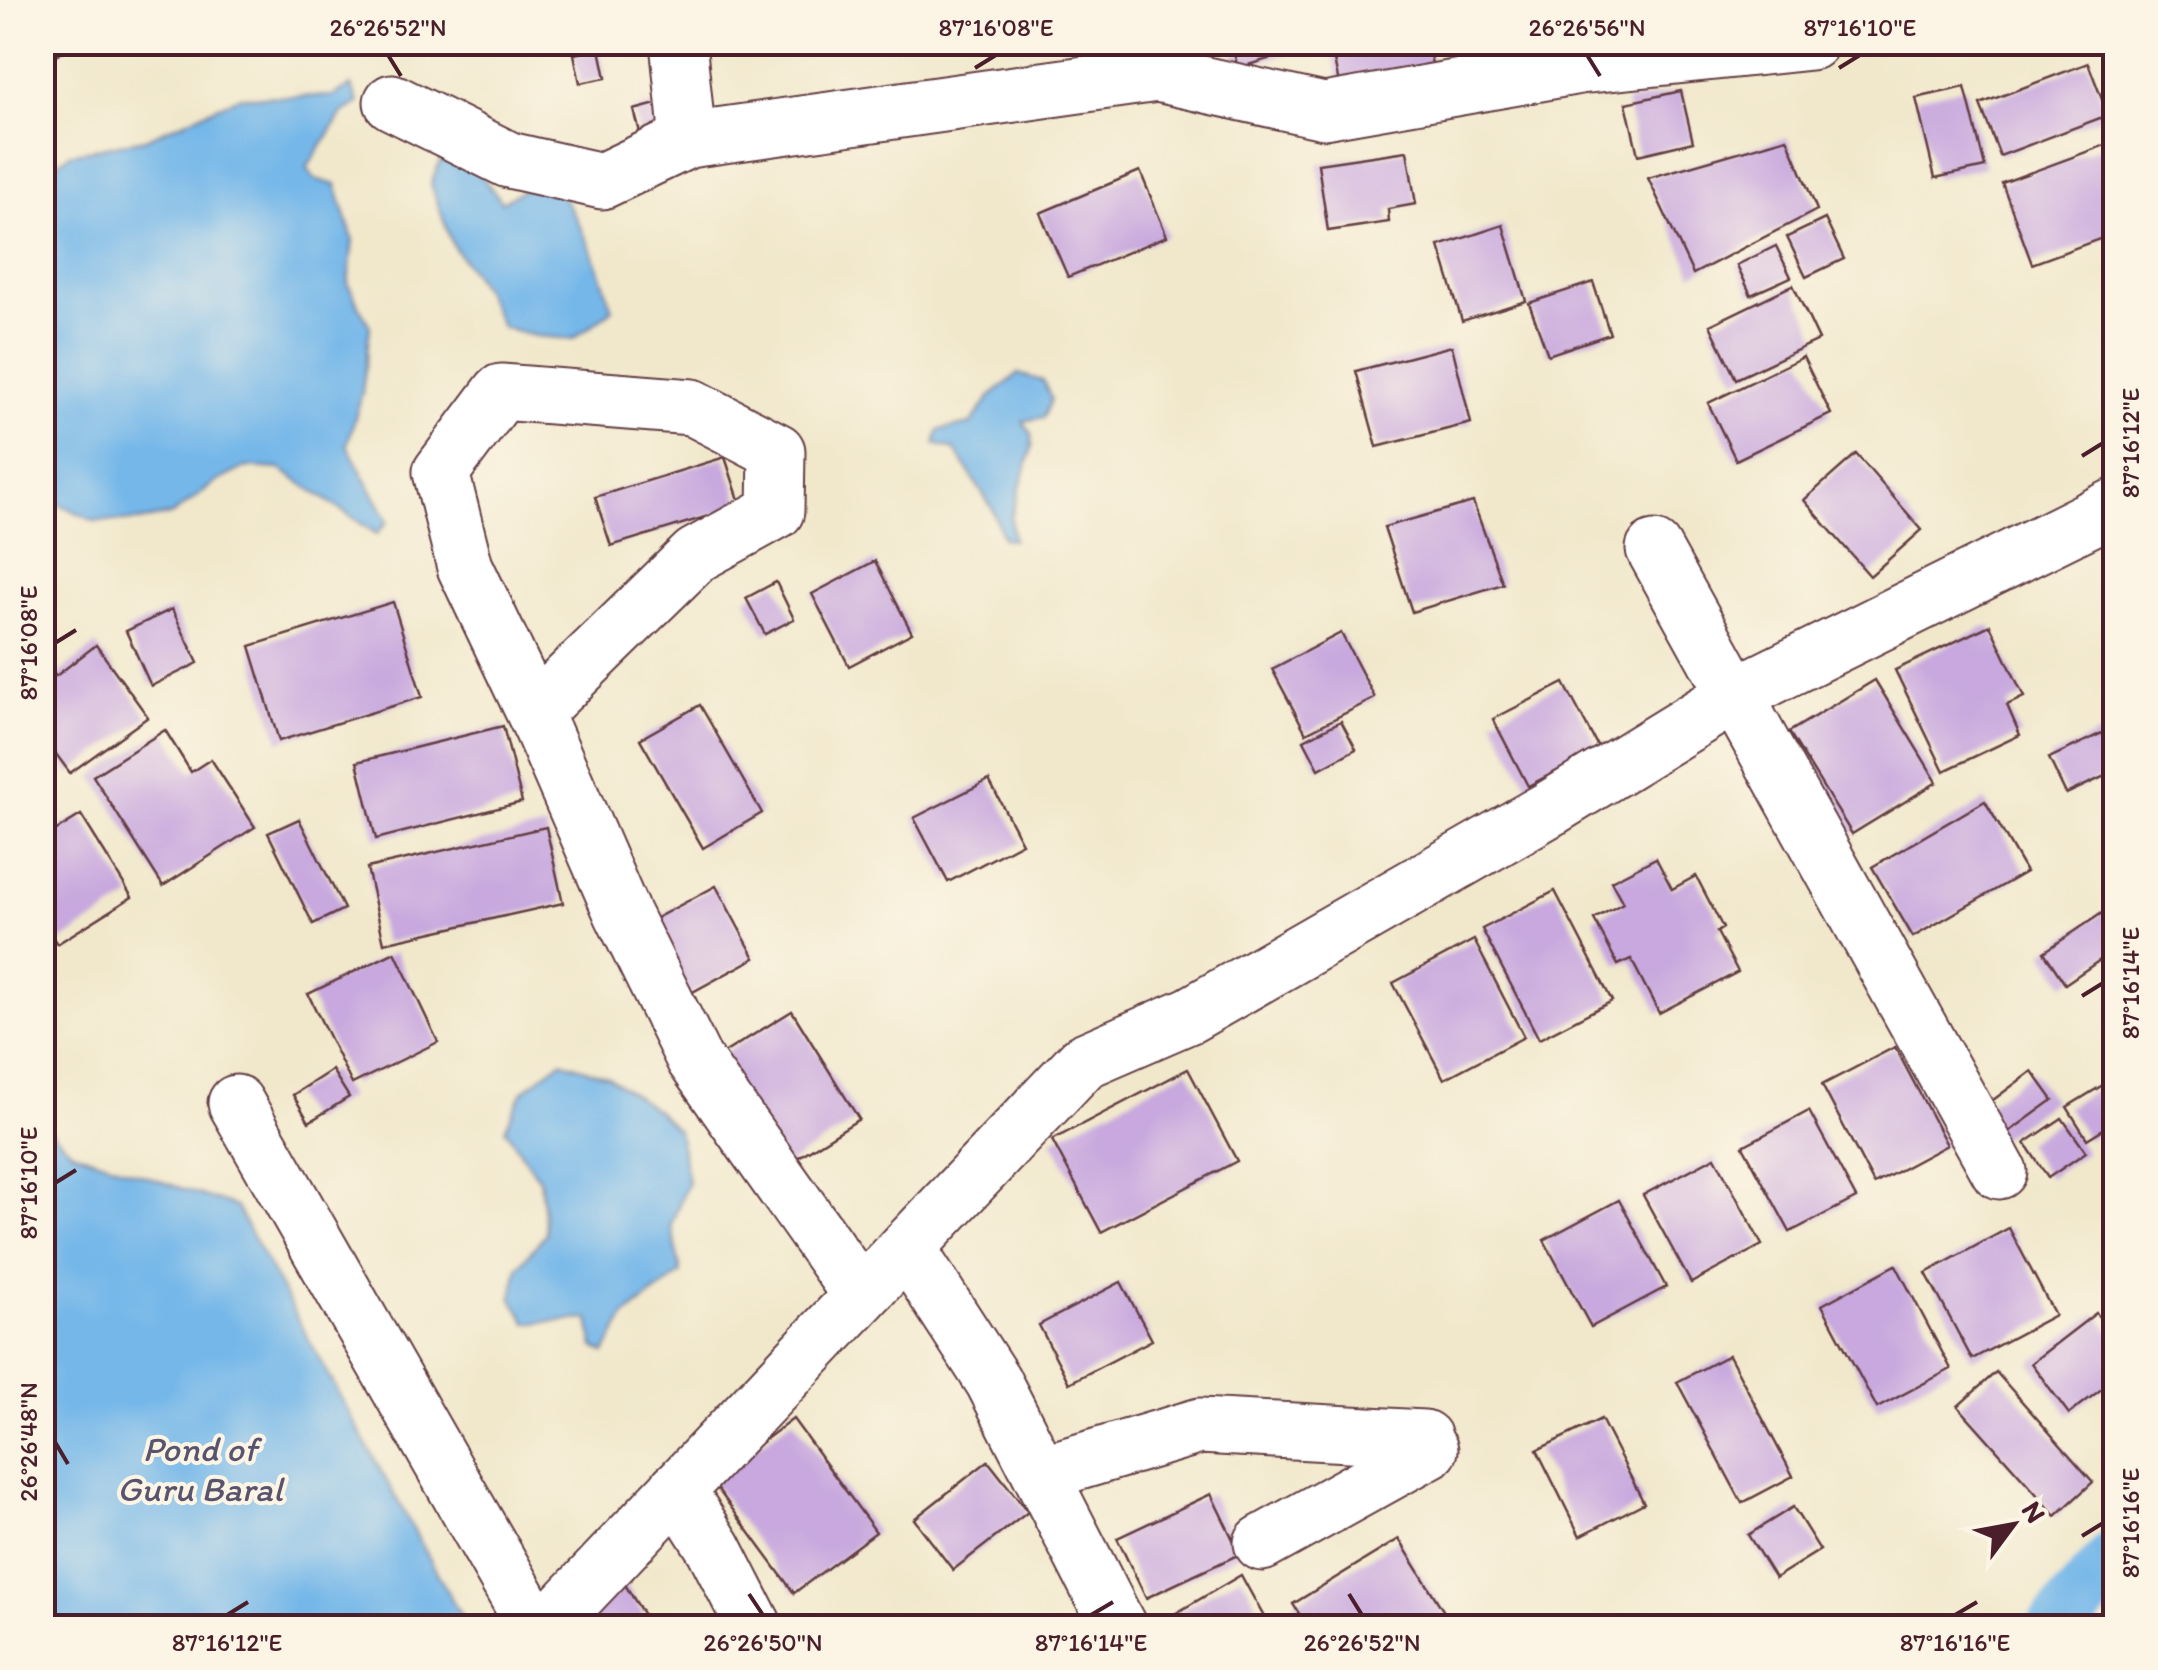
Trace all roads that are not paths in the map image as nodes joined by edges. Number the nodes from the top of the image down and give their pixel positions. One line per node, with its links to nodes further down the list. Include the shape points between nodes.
1 (678, 42): 4 (street)
2 (1811, 42): 4 (street, via 1580,66 1324,111 1158,74)
3 (392, 102): 4 (street, via 510,160 602,181)
4 (688, 140)
5 (2116, 506): 7 (street)
6 (1654, 549): 7 (street)
7 (1735, 695): 10 (street); 11 (street, via 1190,1016 1084,1062)
8 (550, 698): 12 (street, via 696,554 776,512 776,451 692,407 502,392 441,472 465,568 694,1059)
9 (236, 1103): 16 (street)
10 (1998, 1171)
11 (906, 1248): 12 (street); 13 (street, via 993,1381)
12 (861, 1296): 14 (street)
13 (1042, 1472): 15 (street, via 1200,1426 1427,1444); 19 (street)
14 (677, 1489): 17 (street); 18 (street)
15 (1262, 1542)
16 (536, 1628)
17 (546, 1628)
18 (755, 1628)
19 (1119, 1628)

